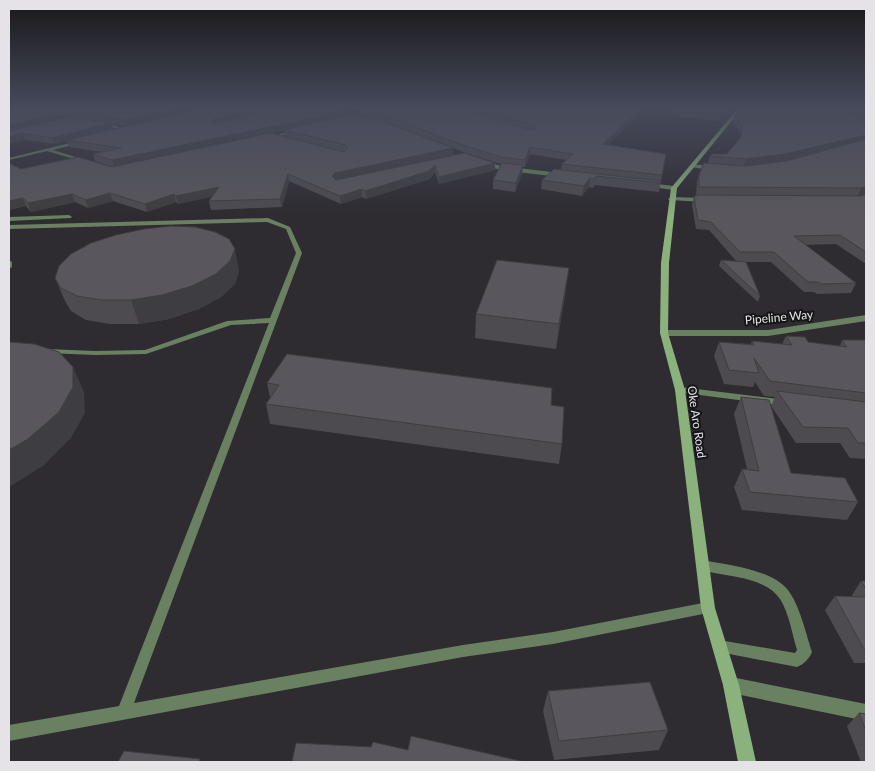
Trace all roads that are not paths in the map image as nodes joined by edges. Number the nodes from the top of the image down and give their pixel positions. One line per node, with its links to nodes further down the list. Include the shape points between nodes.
1 (75, 143): 3 (street)
2 (712, 143): 7 (main road)
3 (49, 150): 4 (street); 6 (street)
4 (9, 159)
5 (481, 162): 9 (street, via 500,168)
6 (96, 165)
7 (693, 166): 8 (street); 11 (main road)
8 (721, 170)
9 (568, 176)
10 (636, 184): 11 (street)
11 (673, 194): 12 (street); 20 (main road, Oke Aro Road, via 665,263)
12 (708, 200)
13 (69, 217): 14 (street)
14 (9, 219)
15 (9, 227): 19 (lane, via 268,220 288,228 299,253)
16 (9, 262): 17 (lane)
17 (9, 266)
18 (866, 318): 20 (street, Pipeline Way, via 768,333)
19 (273, 320): 21 (lane, via 230,323 146,352); 28 (lane)
20 (664, 333): 22 (main road, Oke Aro Road)
21 (37, 351)
22 (680, 390): 23 (street); 24 (main road, Oke Aro Road)
23 (798, 404)
24 (702, 565): 25 (main road, Oke Aro Road); 26 (lane, via 750,575 784,594 805,652 797,660)
25 (708, 608): 26 (main road, Oke Aro Road); 28 (lane, via 553,638)
26 (719, 646): 27 (main road, Oke Aro Road)
27 (730, 685): 29 (street); 31 (main road, Oke Aro Road)
28 (124, 711): 30 (lane)
29 (866, 713)
30 (9, 733)
31 (747, 762)

